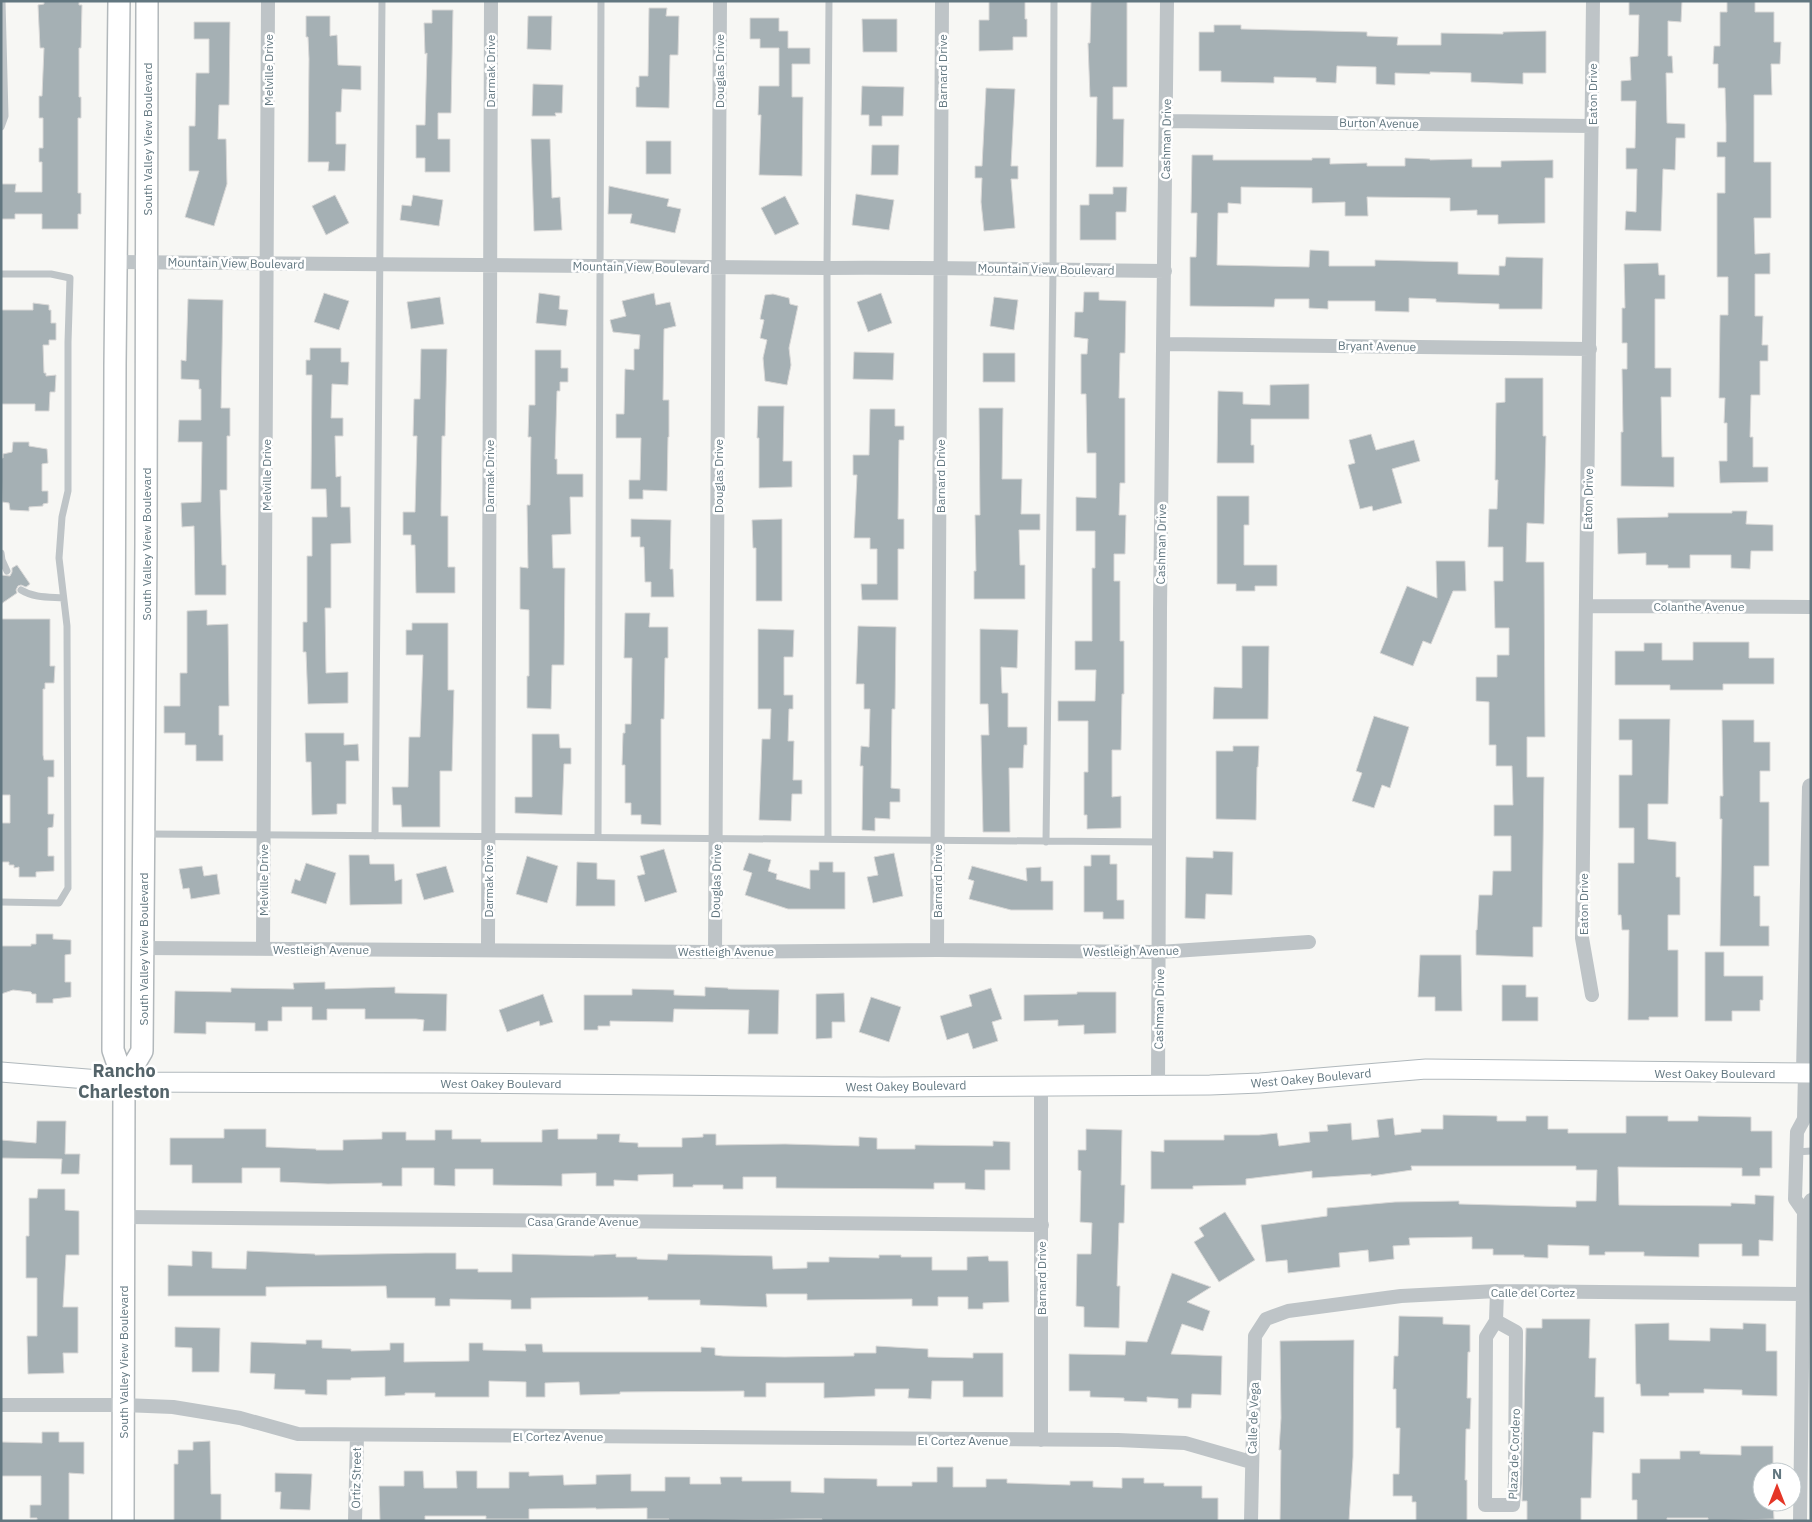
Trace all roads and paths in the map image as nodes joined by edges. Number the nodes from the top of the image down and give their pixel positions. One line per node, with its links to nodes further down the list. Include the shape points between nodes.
1 (2, 1): 16 (lane, via 5,116)
2 (119, 1): 17 (main road, South Valley View Boulevard)
3 (147, 1): 18 (main road, South Valley View Boulevard)
4 (268, 1): 19 (street, Melville Drive)
5 (382, 1): 20 (lane)
6 (491, 1): 21 (street, Darmak Drive)
7 (602, 1): 22 (lane)
8 (720, 1): 23 (street, Douglas Drive)
9 (829, 1): 25 (lane)
10 (942, 1): 24 (street, Barnard Drive)
11 (1054, 1): 26 (lane)
12 (1168, 1): 14 (street, Cashman Drive)
13 (1593, 1): 15 (street, Eaton Drive)
14 (1166, 121): 15 (street, Burton Avenue); 27 (street, Cashman Drive)
15 (1592, 126): 30 (street, Eaton Drive)
16 (1, 127)
17 (116, 262): 18 (street, Mountain View Boulevard); 31 (main road, South Valley View Boulevard)
18 (147, 262): 19 (street, Mountain View Boulevard); 32 (main road, South Valley View Boulevard)
19 (267, 263): 20 (street, Mountain View Boulevard); 44 (street, Melville Drive)
20 (381, 264): 21 (street, Mountain View Boulevard); 45 (lane)
21 (490, 265): 22 (street, Mountain View Boulevard); 46 (street, Darmak Drive)
22 (601, 266): 23 (street, Mountain View Boulevard); 47 (lane)
23 (718, 267): 25 (street, Mountain View Boulevard); 48 (street, Douglas Drive)
24 (941, 267): 25 (street, Mountain View Boulevard); 26 (street, Mountain View Boulevard); 50 (street, Barnard Drive)
25 (827, 268): 49 (lane)
26 (1053, 270): 27 (street, Mountain View Boulevard); 51 (lane)
27 (1165, 270): 29 (street, Cashman Drive)
28 (1, 274): 38 (lane, via 51,274 70,278 68,491 62,517 60,558)
29 (1164, 344): 30 (street, Bryant Avenue); 52 (street, Cashman Drive)
30 (1590, 348): 39 (street, Eaton Drive)
31 (115, 544): 32 (main road); 35 (main road, South Valley View Boulevard)
32 (146, 544): 36 (main road, South Valley View Boulevard)
33 (1, 554): 34 (lane)
34 (7, 571)
35 (115, 572): 36 (main road); 64 (main road, South Valley View Boulevard, via 113,1050)
36 (146, 572): 42 (main road, South Valley View Boulevard)
37 (21, 590): 38 (lane, via 26,594)
38 (63, 598): 53 (lane, via 67,626 68,888 59,903)
39 (1587, 606): 40 (street, Colanthe Avenue); 61 (street, Eaton Drive, via 1582,938)
40 (1811, 607)
41 (1811, 787): 43 (street)
42 (144, 834): 44 (lane); 55 (main road, South Valley View Boulevard)
43 (1811, 834): 63 (street)
44 (264, 835): 45 (lane); 56 (street, Melville Drive)
45 (375, 836): 46 (lane)
46 (488, 836): 47 (lane); 57 (street, Darmak Drive)
47 (598, 837): 48 (lane)
48 (716, 838): 49 (lane); 59 (street, Douglas Drive)
49 (828, 838): 50 (lane)
50 (938, 841): 51 (lane); 58 (street, Barnard Drive)
51 (1046, 842): 52 (lane)
52 (1159, 842): 60 (street, Cashman Drive)
53 (1, 902)
54 (1309, 942): 60 (street, Westleigh Avenue)
55 (142, 948): 56 (street, Westleigh Avenue); 64 (main road, South Valley View Boulevard, via 142,1051)
56 (263, 948): 57 (street, Westleigh Avenue)
57 (488, 950): 59 (street, Westleigh Avenue)
58 (937, 950): 59 (street, Westleigh Avenue); 60 (street, Westleigh Avenue)
59 (715, 952)
60 (1160, 952): 66 (street, Cashman Drive)
61 (1592, 995)
62 (1, 1072): 64 (main road, West Oakey Boulevard)
63 (1808, 1073): 66 (main road, West Oakey Boulevard, via 1426,1069 1260,1083); 67 (street)
64 (124, 1082): 65 (main road, West Oakey Boulevard, via 882,1087); 72 (main road, South Valley View Boulevard)
65 (1041, 1085): 66 (main road, West Oakey Boulevard); 73 (street, Barnard Drive)
66 (1158, 1086)
67 (1808, 1125): 68 (street, via 1797,1132)
68 (1796, 1152): 69 (lane); 71 (street, via 1795,1199)
69 (1811, 1152)
70 (1811, 1200): 71 (street)
71 (1804, 1212): 75 (street)
72 (124, 1217): 73 (street, Casa Grande Avenue); 79 (main road, South Valley View Boulevard)
73 (1042, 1225): 81 (street, Barnard Drive)
74 (1497, 1291): 75 (street, Calle del Cortez); 76 (street, Calle del Cortez, via 1401,1296 1288,1312); 77 (street, Plaza de Cordero)
75 (1803, 1294): 86 (street)
76 (1266, 1319): 82 (street, Calle de Vega, via 1255,1336)
77 (1496, 1320): 77 (street, Plaza de Cordero, via 1486,1337 1485,1505 1513,1505 1516,1332)
78 (1, 1405): 79 (street, El Cortez Avenue)
79 (123, 1405): 80 (street, El Cortez Avenue, via 173,1407 231,1416 298,1434); 83 (main road, South Valley View Boulevard)
80 (357, 1434): 81 (street, El Cortez Avenue); 84 (street, Ortiz Street)
81 (1041, 1440): 82 (street, El Cortez Avenue, via 1185,1443)
82 (1252, 1462): 85 (street, Calle de Vega)
83 (123, 1521)
84 (355, 1521)
85 (1250, 1521)
86 (1800, 1521)

